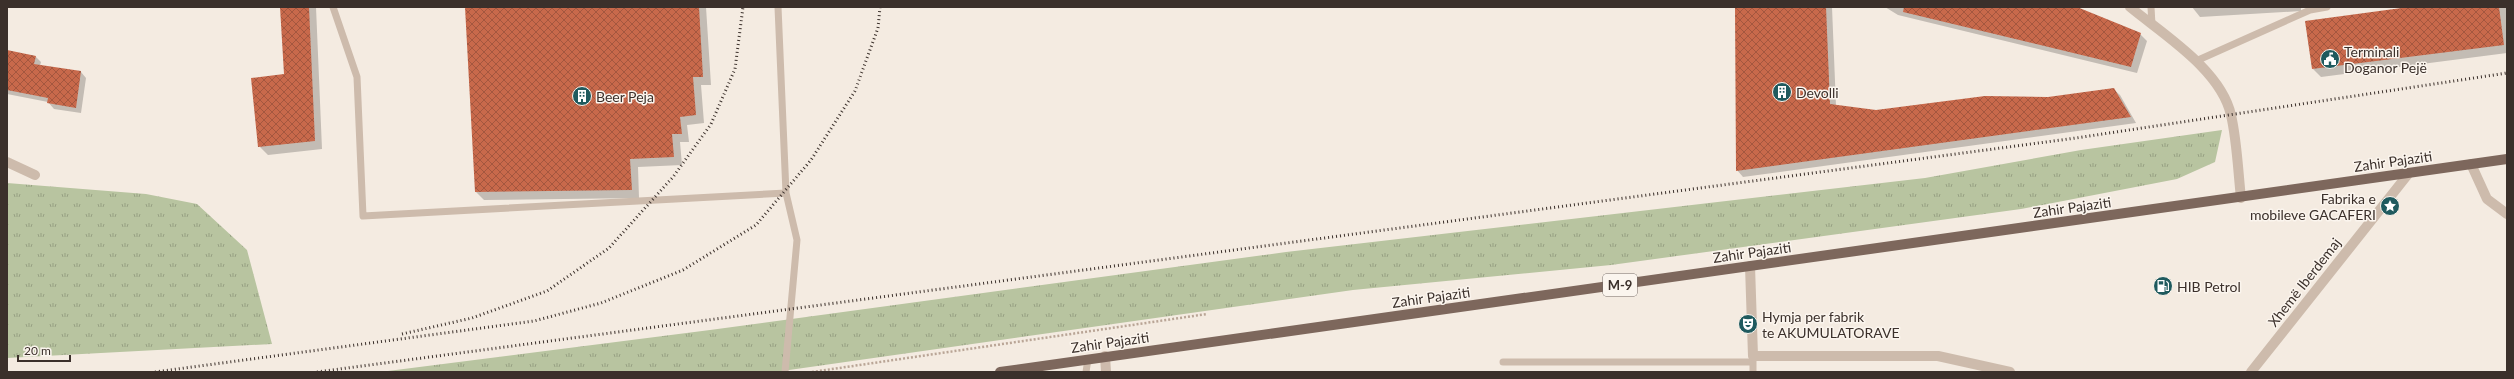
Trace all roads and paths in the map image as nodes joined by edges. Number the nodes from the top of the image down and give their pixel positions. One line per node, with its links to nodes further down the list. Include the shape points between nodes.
1 (333, 7): 13 (lane, via 357,77 363,216)
2 (778, 7): 13 (lane)
3 (2130, 7): 6 (street)
4 (2151, 7): 6 (lane)
5 (2327, 7): 7 (lane, via 2310,10)
6 (2152, 25): 7 (street)
7 (2196, 61): 14 (street, via 2218,86 2231,114)
8 (2507, 159): 10 (main road, Zahir Pajaziti / M-9)
9 (7, 162): 12 (street)
10 (2471, 164): 11 (main road, Zahir Pajaziti / M-9); 15 (street, via 2488,199)
11 (2409, 172): 14 (main road, Zahir Pajaziti / M-9); 29 (street, Xhemë Iberdemaj)
12 (36, 175)
13 (786, 193): 22 (lane, via 797,240)
14 (2241, 198): 16 (main road, Zahir Pajaziti / M-9)
15 (2507, 214)
16 (1750, 266): 18 (main road, Zahir Pajaziti / M-9); 20 (street)
17 (1207, 314): 23 (path)
18 (1105, 356): 19 (main road, Zahir Pajaziti / M-9); 26 (street)
19 (1088, 359): 24 (main road, Zahir Pajaziti / M-9); 25 (lane)
20 (1753, 359): 21 (lane); 27 (lane); 28 (street, via 1938,356)
21 (1503, 362)
22 (785, 372)
23 (812, 372)
24 (1000, 372)
25 (1086, 372)
26 (1106, 372)
27 (1753, 372)
28 (2010, 372)
29 (2251, 372)

